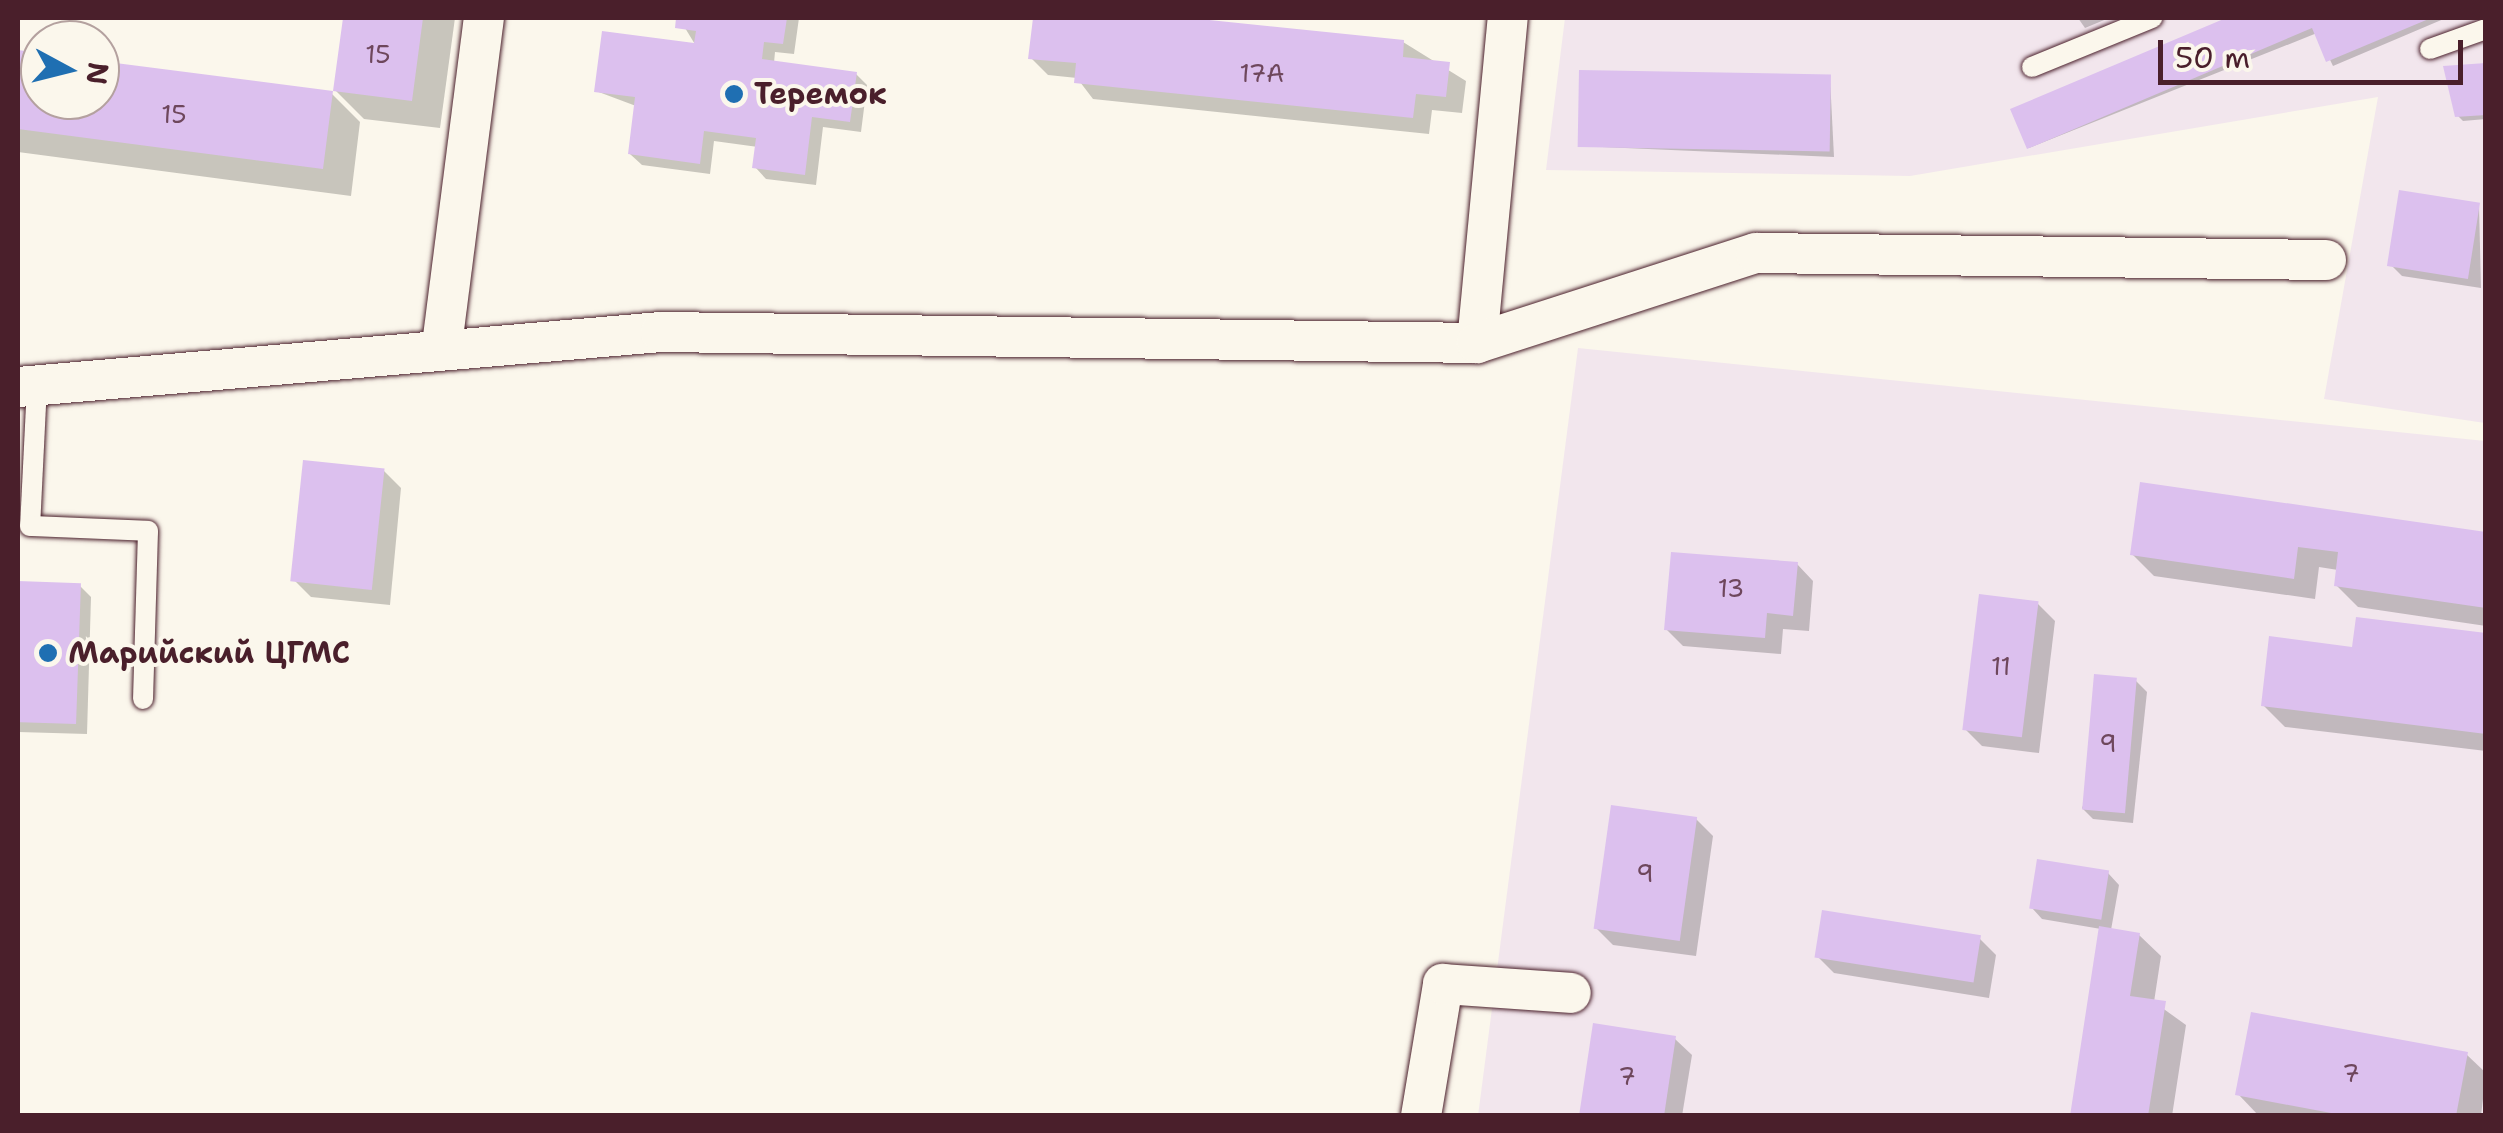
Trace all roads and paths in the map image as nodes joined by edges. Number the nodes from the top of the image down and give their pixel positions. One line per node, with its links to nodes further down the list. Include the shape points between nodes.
1 (484, 18): 9 (street)
2 (1508, 18): 8 (street)
3 (2152, 18): 6 (lane)
4 (2486, 29): 5 (lane)
5 (2430, 48)
6 (2032, 67)
7 (2326, 260): 8 (street, via 1756,254)
8 (1477, 342): 9 (street, via 661,332)
9 (442, 346): 10 (street)
10 (27, 386): 11 (lane, via 30,526 148,531)
11 (143, 699)
12 (1570, 993): 13 (street, via 1443,984)
13 (1422, 1116)

